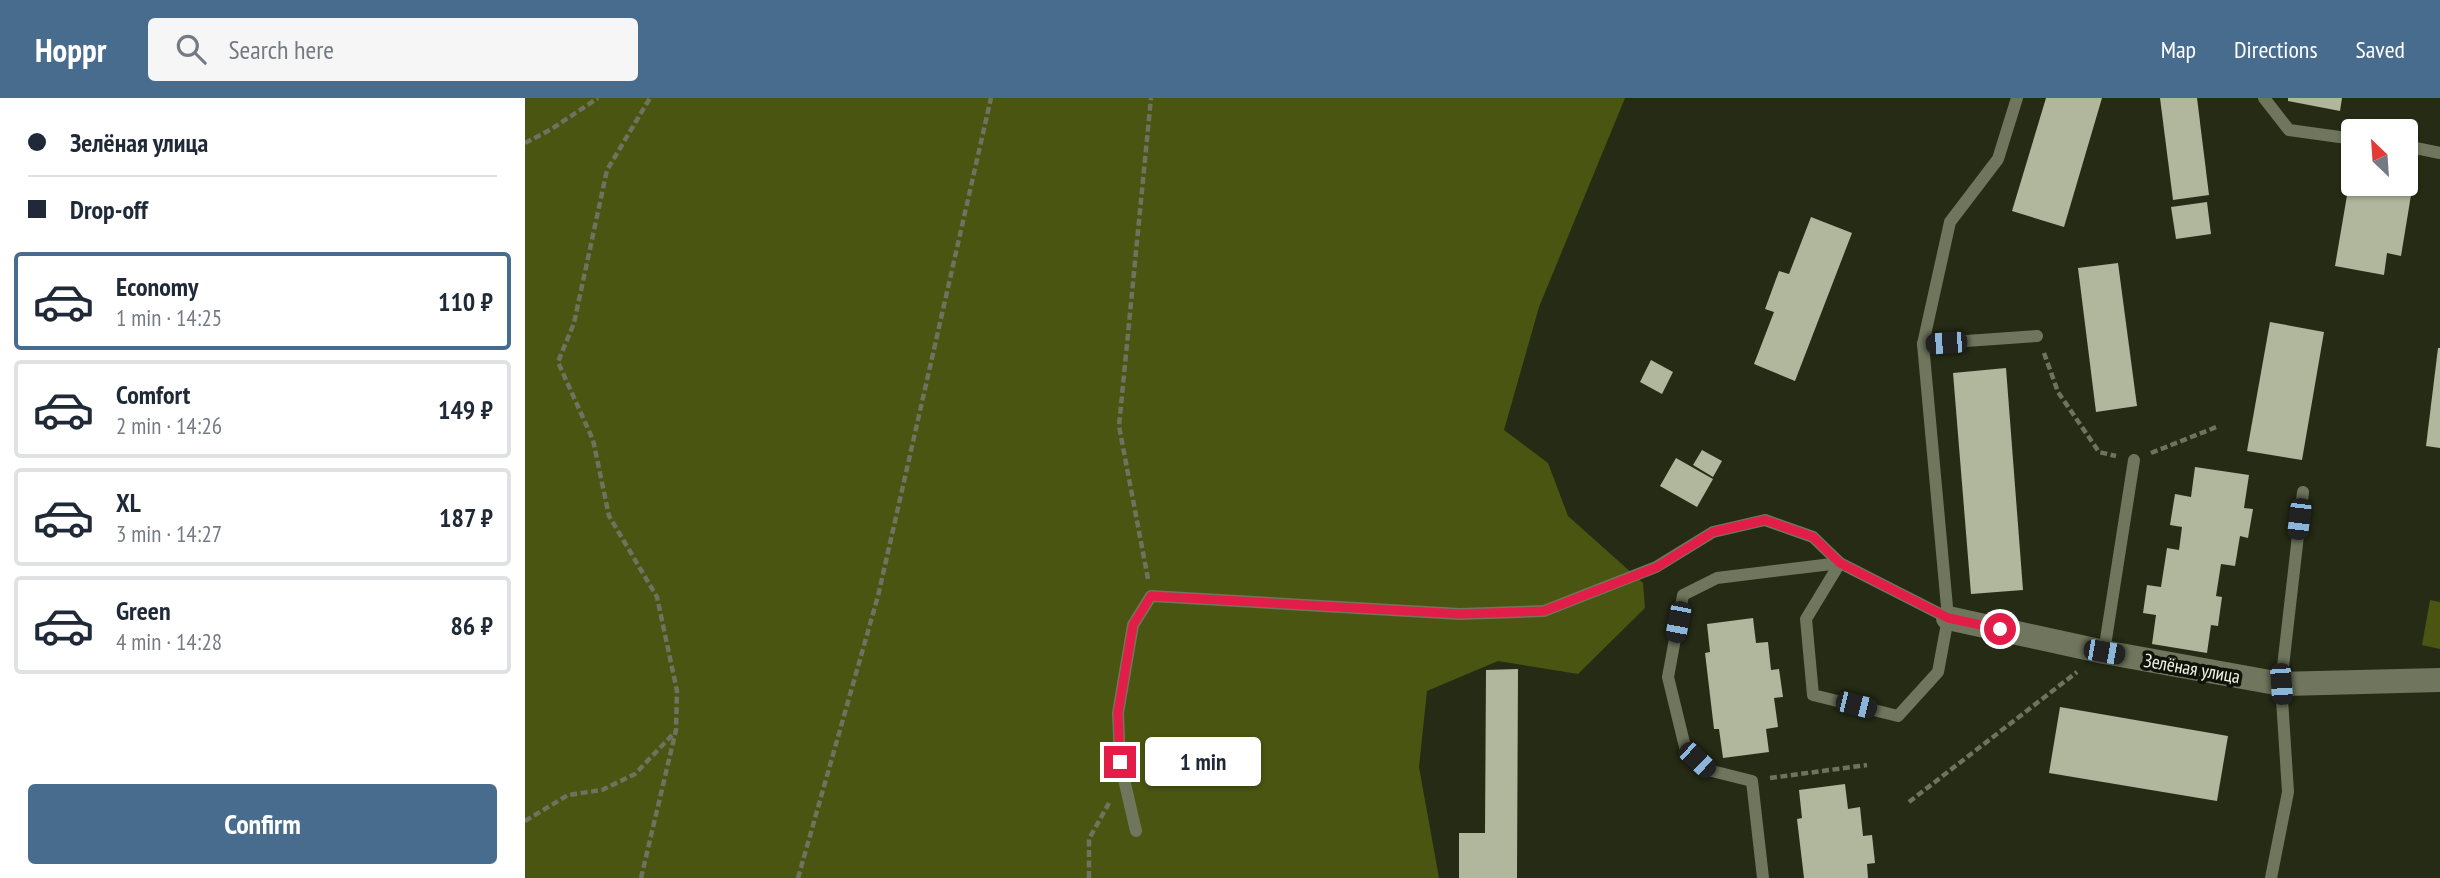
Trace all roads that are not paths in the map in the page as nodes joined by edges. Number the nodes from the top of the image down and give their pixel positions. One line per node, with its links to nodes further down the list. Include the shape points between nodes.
1 (2017, 98): 7 (lane, via 1998,159 1950,222)
2 (2264, 98): 3 (lane, via 2289,130)
3 (2341, 137)
4 (2419, 149): 5 (lane)
5 (2440, 153)
6 (2038, 336): 7 (lane)
7 (1923, 344): 11 (lane)
8 (2134, 460): 12 (lane)
9 (2303, 492): 14 (lane)
10 (1840, 563): 11 (lane); 11 (lane, via 1805,619 1813,695 1898,716 1938,672); 15 (lane, via 1813,537 1765,520 1713,532 1657,567 1544,611 1460,614 1151,596 1133,625 1118,713 1120,762); 16 (lane, via 1717,578 1683,595 1668,677 1686,751 1708,770 1752,780)
11 (1948, 618): 12 (street, Зелёная улица)
12 (2104, 652): 14 (street, Зелёная улица)
13 (2440, 680): 14 (street, Зелёная улица)
14 (2281, 684): 17 (lane, via 2288,792)
15 (1136, 831)
16 (1763, 878)
17 (2271, 878)

